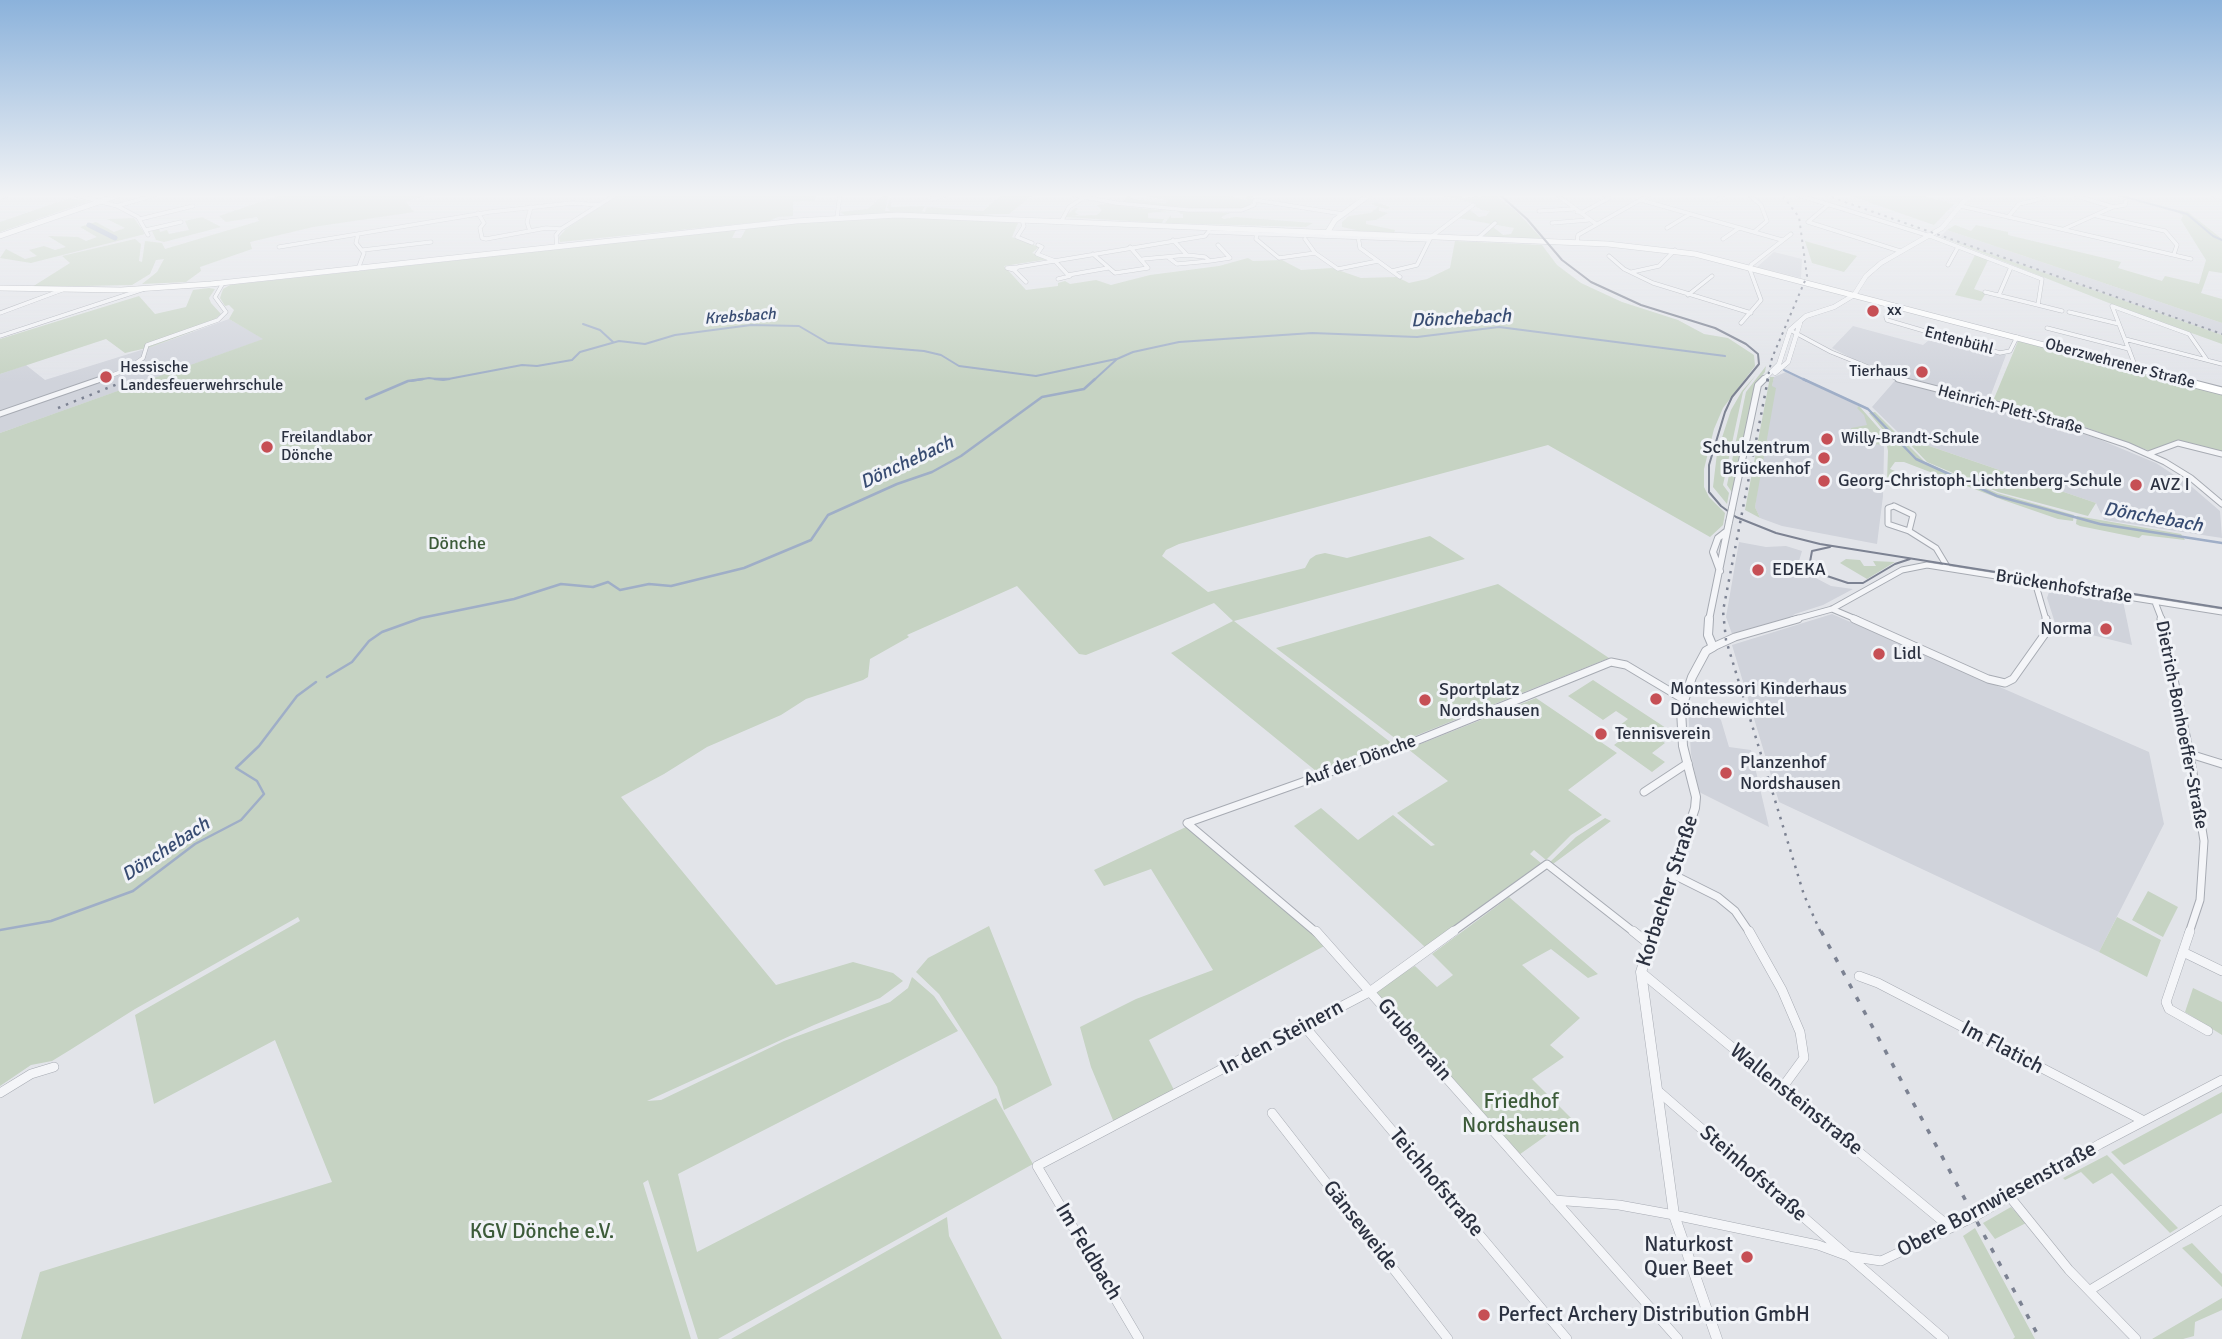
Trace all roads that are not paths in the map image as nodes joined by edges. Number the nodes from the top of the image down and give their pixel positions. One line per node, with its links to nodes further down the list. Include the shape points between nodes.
1 (361, 257): 28 (street)
2 (462, 257): 28 (main road, Oberzwehrener Straße)
3 (1046, 257): 21 (street)
4 (1074, 257): 21 (street)
5 (1097, 257): 26 (street)
6 (1174, 257): 19 (street)
7 (1206, 257): 22 (street)
8 (1230, 257): 22 (street)
9 (1321, 257): 23 (street, via 1338,269)
10 (1373, 257): 23 (street)
11 (1423, 257): 29 (street, via 1417,265)
12 (1611, 257): 30 (street)
13 (1668, 257): 30 (street, via 1659,266)
14 (1707, 257): 27 (main road, Oberzwehrener Straße)
15 (1763, 257): 27 (street)
16 (1891, 257): 42 (street, via 1871,271)
17 (1952, 257): 24 (street)
18 (1986, 257): 25 (street)
19 (1169, 258): 20 (street); 22 (street, via 1177,264)
20 (1143, 259): 26 (street, via 1148,268 1115,273)
21 (1055, 261): 31 (street); 35 (street, via 1016,268)
22 (1210, 261)
23 (1378, 261): 29 (street)
24 (1948, 265)
25 (2011, 267): 43 (street); 45 (street, via 2042,279)
26 (1108, 268): 31 (street)
27 (1751, 268): 42 (main road, Oberzwehrener Straße); 49 (street, via 1761,300)
28 (358, 269): 36 (main road, Oberzwehrener Straße)
29 (1392, 271): 33 (street)
30 (1631, 272): 41 (street)
31 (1068, 275): 34 (street)
32 (1712, 276): 41 (street)
33 (1400, 277)
34 (1058, 279)
35 (1026, 282)
36 (223, 283): 38 (main road, Oberzwehrener Straße); 62 (street, via 215,297 226,312 218,320 147,345 140,362 125,370)
37 (1, 289): 39 (main road, Oberzwehrener Straße)
38 (144, 289): 39 (main road, Oberzwehrener Straße); 54 (street)
39 (62, 290): 48 (street)
40 (1985, 292): 43 (street)
41 (1688, 295): 49 (street)
42 (1854, 295): 44 (main road, Oberzwehrener Straße); 53 (street, via 1801,320)
43 (1999, 295): 45 (street)
44 (1894, 305): 55 (main road, Oberzwehrener Straße); 55 (street, Entenbühl, via 1887,320 2000,353 2008,352)
45 (2038, 305): 46 (street)
46 (2062, 311)
47 (2069, 312): 51 (street)
48 (0, 313)
49 (1751, 313): 50 (street)
50 (1741, 323)
51 (2119, 324): 56 (street); 58 (street, via 2112,306 2189,334)
52 (2047, 328): 57 (street)
53 (1793, 331): 63 (street, Heinrich-Plett-Straße, via 1880,373 2054,420); 72 (street, bridge, via 1785,366 1759,382 1708,626)
54 (0, 336)
55 (2017, 337): 60 (main road, Oberzwehrener Straße)
56 (2125, 339): 57 (street); 58 (street)
57 (2129, 349): 60 (street)
58 (2207, 360): 59 (street)
59 (2222, 364)
60 (2136, 368): 61 (main road, Oberzwehrener Straße)
61 (2222, 391)
62 (0, 414)
63 (2148, 454): 64 (street, via 2178,443); 65 (street, Heinrich-Plett-Straße, via 2191,478)
64 (2222, 454)
65 (2222, 504)
66 (1909, 531): 66 (street, via 1913,515 1894,506 1888,508 1888,524); 67 (street, via 1937,548)
67 (1948, 568): 68 (street, Brückenhofstraße); 70 (street, Brückenhofstraße, via 1927,565 1902,570)
68 (2035, 582): 69 (street, Brückenhofstraße); 70 (street, via 2046,612 2047,631 2014,679 2005,682 1988,679)
69 (2155, 601): 71 (street, Brückenhofstraße); 74 (street, Dietrich-Bonhoeffer-Straße)
70 (1832, 609): 72 (street, Brückenhofstraße)
71 (2222, 612)
72 (1713, 647): 73 (street, Korbacher Straße, via 1706,651)
73 (1683, 699): 75 (street, Korbacher Straße, via 1681,726); 78 (street, Auf der Dönche, via 1626,665 1611,662 1401,747)
74 (2190, 754): 76 (street); 81 (street, Dietrich-Bonhoeffer-Straße, via 2204,841 2200,900)
75 (1688, 763): 77 (street); 79 (street, Korbacher Straße, via 1695,808)
76 (2222, 764)
77 (1644, 792)
78 (1187, 823): 85 (street, Grubenrain, via 1312,927)
79 (1672, 874): 80 (street, Korbacher Straße); 90 (street, via 1735,911 1776,978 1800,1032 1804,1058)
80 (1648, 944): 83 (street, Korbacher Straße); 85 (street, In den Steinern, via 1547,864)
81 (2183, 952): 82 (street); 87 (street, Dietrich-Bonhoeffer-Straße, via 2166,1002 2169,1009)
82 (2222, 971)
83 (1641, 972): 90 (street, Wallensteinstraße); 91 (street, Korbacher Straße)
84 (1859, 976): 94 (street, Im Flatich)
85 (1371, 991): 86 (street, In den Steinern); 97 (street, Grubenrain)
86 (1305, 1027): 95 (street, In den Steinern); 105 (street, Teichhofstraße)
87 (2208, 1031)
88 (54, 1068): 92 (street, via 31,1074)
89 (2222, 1080): 94 (street, Obere Bornwiesenstraße)
90 (1782, 1088): 100 (street, Wallensteinstraße)
91 (1658, 1091): 99 (street, Korbacher Straße); 101 (street, Steinhofstraße)
92 (0, 1093)
93 (1272, 1113): 104 (street, Gänseweide)
94 (2144, 1121): 96 (street, Obere Bornwiesenstraße)
95 (1037, 1166): 103 (street, Im Feldbach)
96 (2010, 1197): 100 (street, Obere Bornwiesenstraße); 102 (street)
97 (1554, 1200): 99 (street, Obere Bornwiesenstraße); 106 (street, Grubenrain)
98 (2222, 1210): 102 (street)
99 (1674, 1215): 101 (street, Obere Bornwiesenstraße, via 1818,1245); 107 (street, Korbacher Straße)
100 (1951, 1228): 101 (street, Obere Bornwiesenstraße, via 1881,1261)
101 (1848, 1256): 108 (street, Steinhofstraße)
102 (2090, 1290): 109 (street)
103 (1139, 1339)
104 (1448, 1339)
105 (1567, 1339)
106 (1678, 1339)
107 (1717, 1339)
108 (1944, 1339)
109 (2136, 1339)

